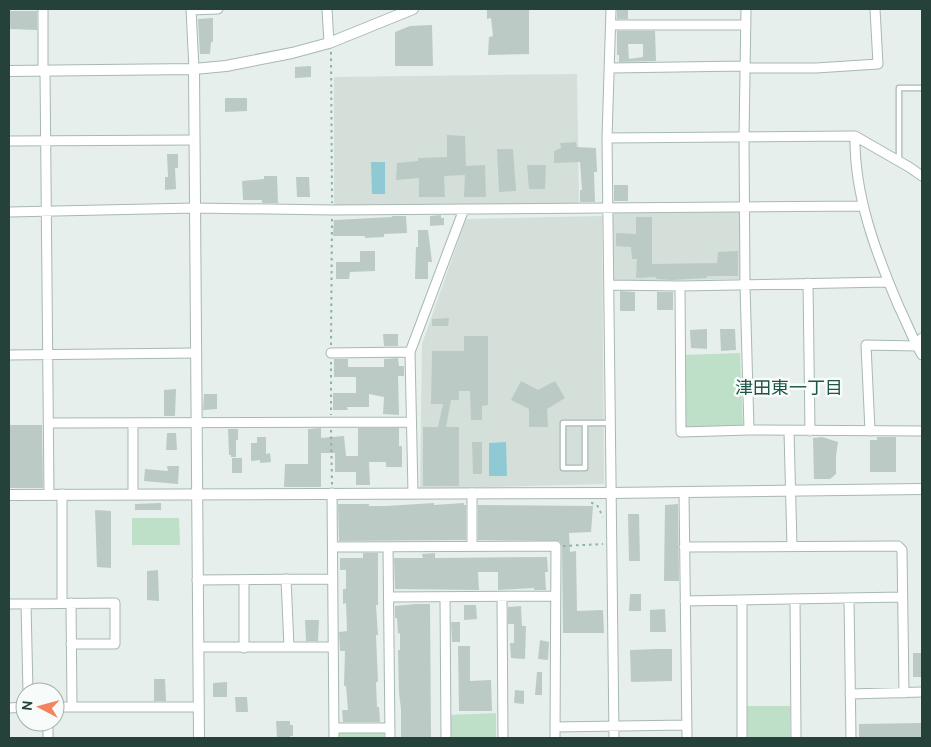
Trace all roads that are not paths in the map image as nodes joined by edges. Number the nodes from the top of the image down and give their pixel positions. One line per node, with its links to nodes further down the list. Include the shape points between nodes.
1 (43, 9): 16 (street)
2 (191, 9): 3 (street); 14 (street)
3 (218, 9)
4 (327, 9): 11 (street)
5 (414, 9): 11 (street)
6 (611, 9): 9 (street)
7 (746, 9): 10 (street)
8 (875, 9): 12 (street, via 878,64 816,68)
9 (611, 25): 10 (street); 13 (street)
10 (746, 25): 12 (street)
11 (329, 43): 14 (street, via 226,66)
12 (744, 66): 13 (street); 20 (street)
13 (611, 68): 19 (street)
14 (194, 69): 16 (street); 21 (street)
15 (9, 71): 16 (street)
16 (44, 71): 23 (street)
17 (922, 88): 24 (lane, via 900,88)
18 (855, 136): 20 (street); 24 (street); 26 (street, via 854,157)
19 (608, 138): 20 (street); 29 (street)
20 (744, 138): 27 (street)
21 (194, 140): 23 (street); 28 (street)
22 (9, 141): 23 (street)
23 (46, 141): 31 (street)
24 (899, 161): 25 (street)
25 (922, 176)
26 (863, 206): 27 (street); 33 (street)
27 (744, 207): 29 (street); 35 (street)
28 (195, 208): 30 (street); 31 (street); 40 (street)
29 (608, 208): 30 (street); 36 (street)
30 (464, 209): 39 (street)
31 (47, 211): 32 (street); 43 (street)
32 (9, 212)
33 (888, 282): 34 (street); 38 (street)
34 (808, 283): 35 (street); 54 (street)
35 (745, 284): 37 (street); 51 (street)
36 (609, 285): 37 (street); 49 (street)
37 (680, 286): 51 (street, via 681,432)
38 (919, 342): 44 (street); 55 (street, via 866,345)
39 (410, 352): 41 (street); 47 (street)
40 (196, 353): 43 (street); 46 (street)
41 (331, 353)
42 (9, 355): 43 (street)
43 (48, 355): 50 (street)
44 (922, 355)
45 (132, 422): 46 (street); 50 (street); 65 (street)
46 (196, 422): 47 (street); 67 (street)
47 (411, 422): 60 (street)
48 (585, 423): 48 (lane, via 563,423 563,468 585,468); 49 (lane)
49 (611, 423): 62 (street)
50 (49, 424): 63 (street)
51 (749, 430): 53 (street)
52 (922, 430): 55 (street)
53 (789, 431): 54 (street); 58 (street)
54 (810, 431): 55 (street)
55 (870, 431)
56 (922, 490): 58 (street)
57 (684, 492): 58 (street); 62 (street); 72 (street)
58 (790, 492): 69 (street)
59 (332, 493): 60 (street); 67 (street); 70 (street)
60 (413, 493): 61 (street)
61 (472, 493): 62 (street); 68 (street)
62 (612, 493): 102 (street)
63 (49, 494): 64 (street); 66 (street)
64 (62, 494): 65 (street); 86 (street)
65 (133, 494): 67 (street)
66 (9, 495)
67 (197, 495): 75 (street)
68 (472, 546): 71 (street); 78 (street, via 556,546)
69 (792, 546): 72 (street); 81 (street, via 898,546 902,550)
70 (333, 547): 71 (street); 74 (street)
71 (388, 547): 79 (street)
72 (684, 547): 85 (street)
73 (286, 579): 74 (street); 76 (street); 90 (street)
74 (333, 579): 91 (street)
75 (197, 580): 76 (street); 92 (street)
76 (244, 580): 93 (street)
77 (502, 596): 78 (street); 80 (street); 110 (street)
78 (555, 596): 103 (street)
79 (389, 597): 80 (street); 105 (street)
80 (445, 597): 109 (street)
81 (902, 597): 82 (street); 96 (street)
82 (849, 598): 83 (street); 97 (street)
83 (795, 599): 84 (street); 115 (street)
84 (742, 600): 85 (street); 114 (street)
85 (685, 601): 101 (street)
86 (67, 603): 88 (street); 89 (street); 89 (street, via 116,603 115,644)
87 (9, 604): 88 (street)
88 (26, 604): 94 (street)
89 (71, 644): 99 (street)
90 (289, 647): 91 (street); 93 (street)
91 (334, 647): 104 (street)
92 (198, 648): 93 (street); 100 (street)
93 (244, 648)
94 (28, 682)
95 (922, 692): 96 (street)
96 (904, 693): 97 (street)
97 (850, 694): 116 (street)
98 (65, 707): 99 (street)
99 (72, 707): 100 (street)
100 (198, 707): 106 (street)
101 (686, 725): 102 (street); 113 (street)
102 (614, 726): 103 (street); 112 (street)
103 (555, 727): 111 (street)
104 (334, 728): 105 (street); 107 (street)
105 (390, 728): 108 (street)
106 (199, 738)
107 (334, 738)
108 (390, 738)
109 (446, 738)
110 (503, 738)
111 (555, 738)
112 (614, 738)
113 (687, 738)
114 (742, 738)
115 (796, 738)
116 (851, 738)

